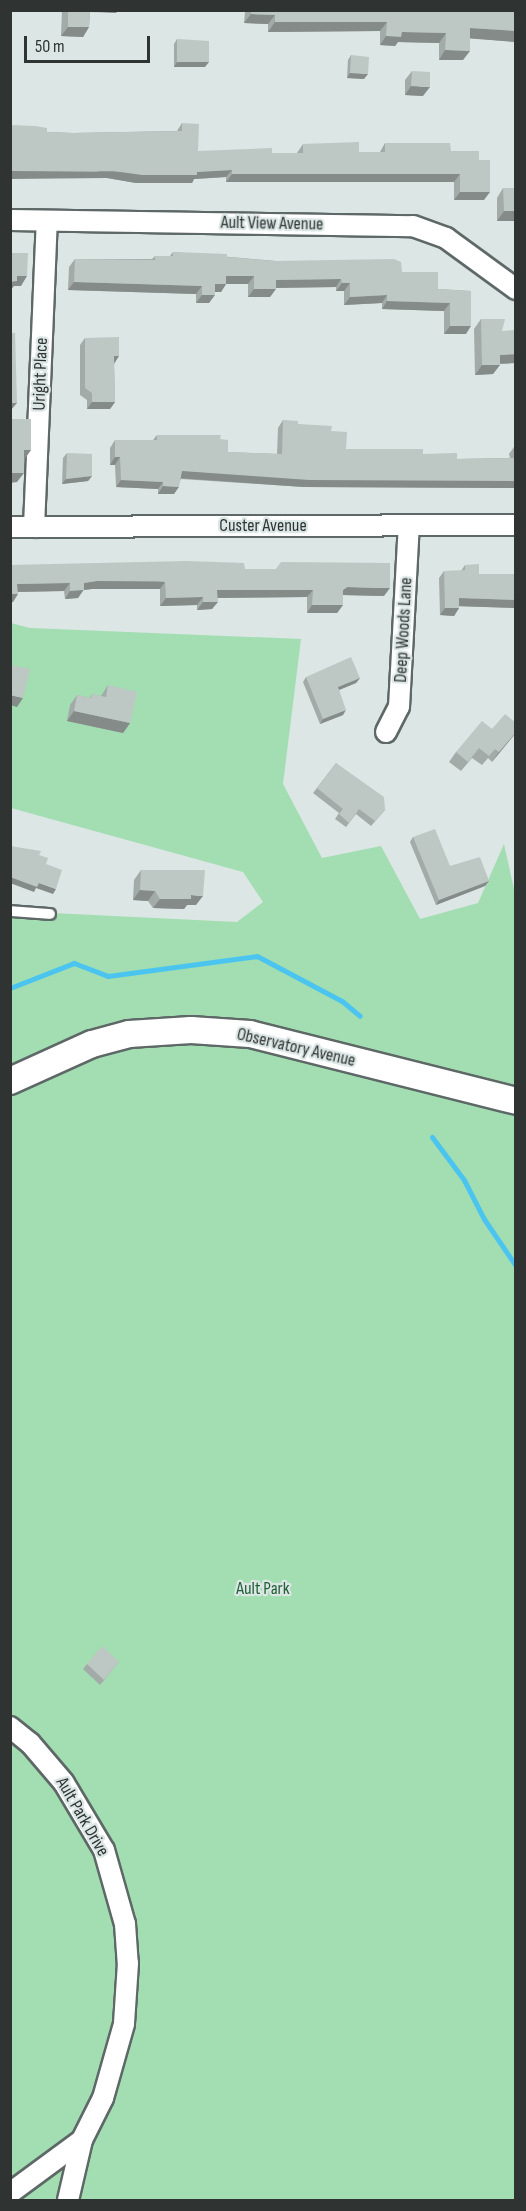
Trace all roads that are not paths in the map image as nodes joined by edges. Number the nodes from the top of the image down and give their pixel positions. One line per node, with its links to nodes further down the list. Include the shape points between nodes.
1 (10, 220): 2 (street, Ault View Avenue)
2 (47, 220): 3 (street, Ault View Avenue, via 413,226 446,238); 7 (street, Uright Place)
3 (516, 288)
4 (410, 525): 5 (street, Custer Avenue); 7 (street, Custer Avenue); 8 (street, Deep Woods Lane, via 399,707)
5 (516, 525)
6 (10, 527): 7 (street, Custer Avenue)
7 (34, 527)
8 (386, 732)
9 (10, 911): 10 (lane)
10 (50, 914)
11 (10, 1081): 12 (street, Observatory Avenue, via 92,1044 129,1034 191,1030 249,1034)
12 (516, 1101)
13 (10, 1728): 14 (street, Ault Park Drive, via 30,1743 64,1784 104,1850 125,1924 128,1963 124,2024 106,2089)
14 (82, 2140): 15 (street); 16 (street, Ault Park Drive)
15 (10, 2193)
16 (68, 2200)

